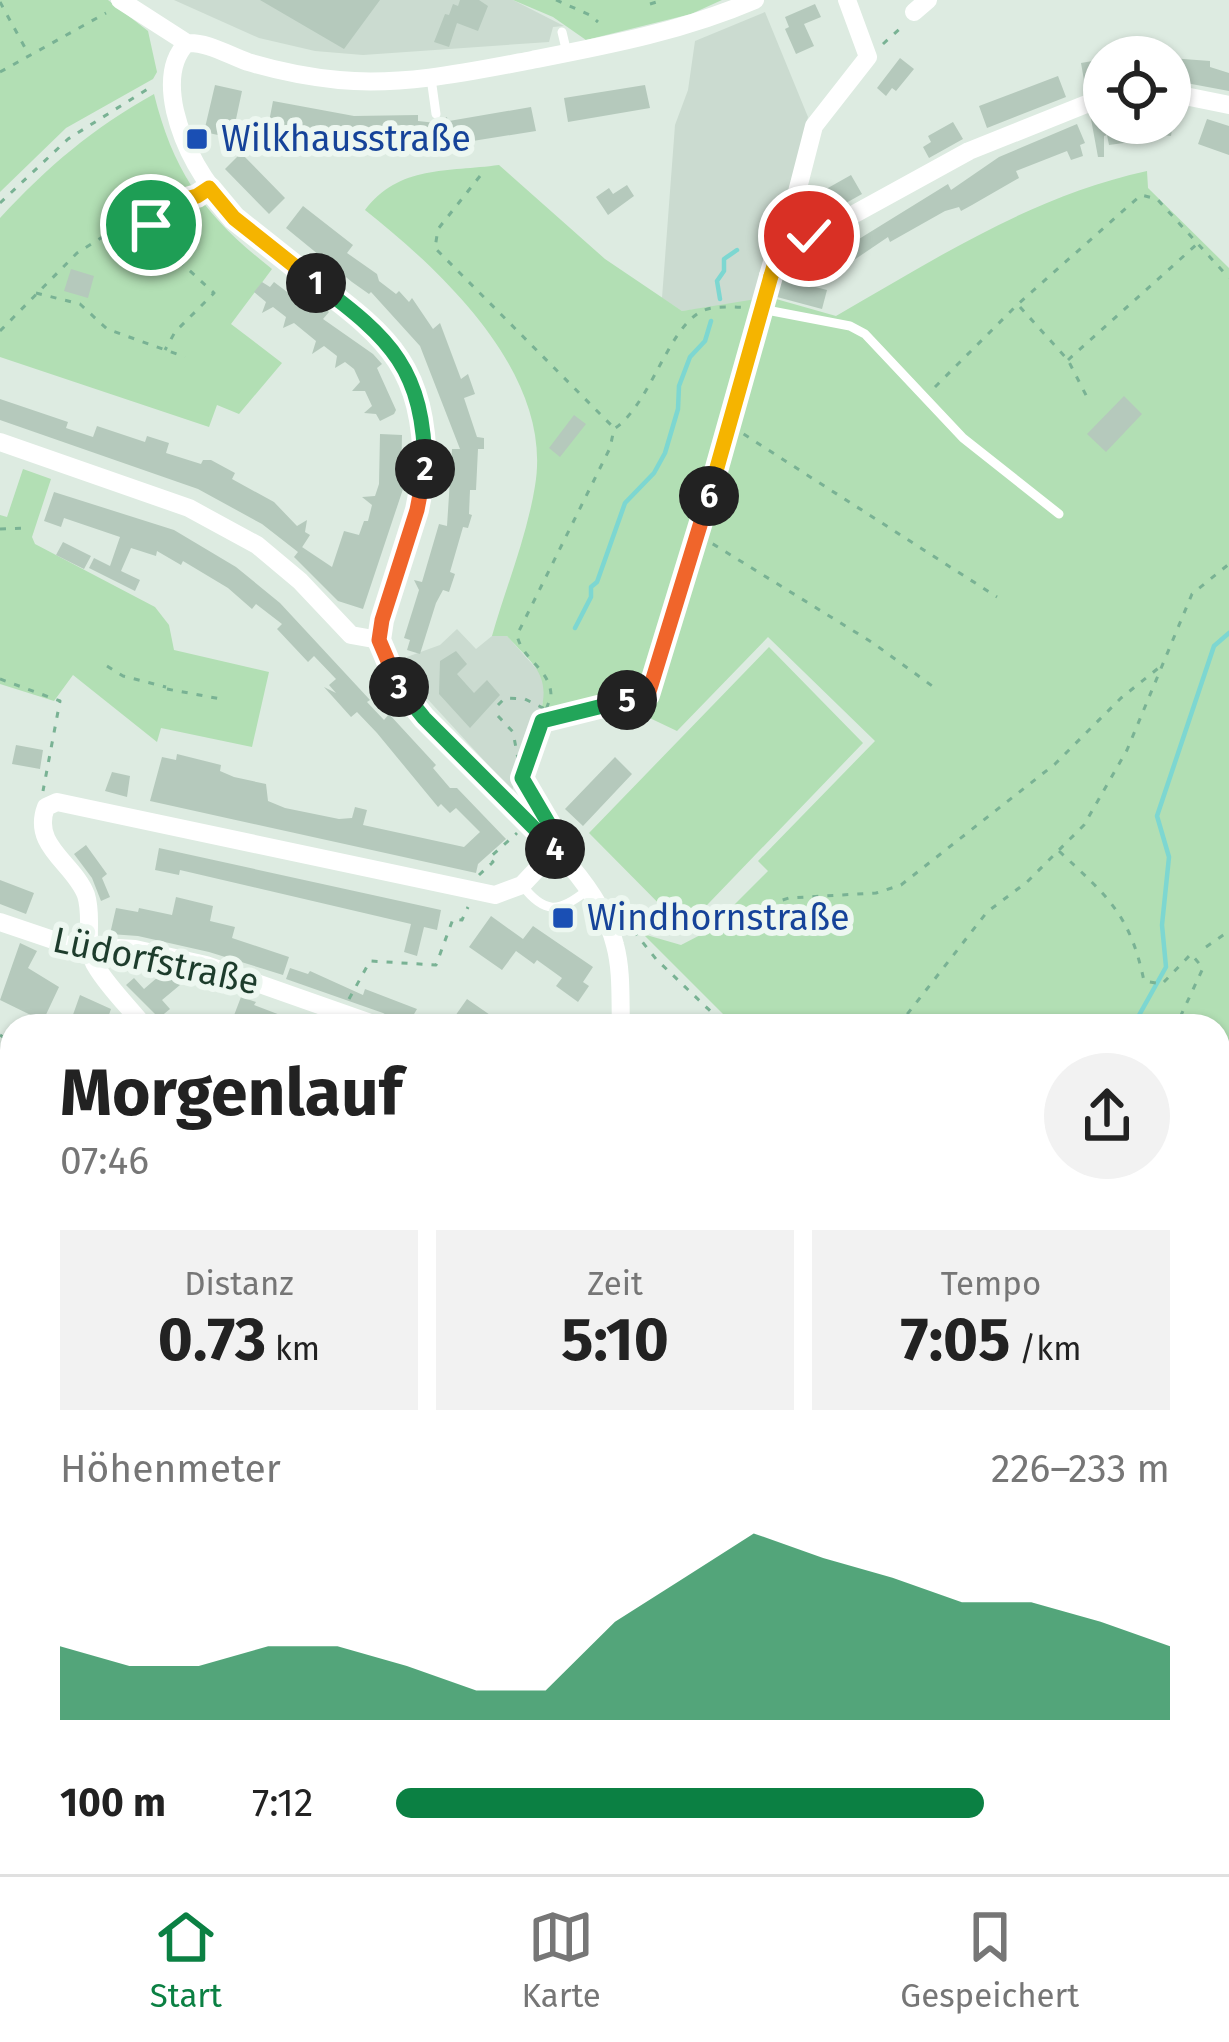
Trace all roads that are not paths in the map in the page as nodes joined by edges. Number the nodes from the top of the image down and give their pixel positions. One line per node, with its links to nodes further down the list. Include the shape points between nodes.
1 (755, 0): 6 (street, via 677,31)
2 (847, 0): 12 (street, via 868,57 814,126)
3 (121, 1): 5 (street)
4 (562, 32): 6 (lane)
5 (187, 43): 7 (street, via 307,77); 15 (street, via 172,76 179,128 209,188 234,218 375,327 410,380 424,424 425,468)
6 (567, 53): 7 (street)
7 (431, 78): 11 (lane)
8 (1191, 97): 10 (street)
9 (1083, 105): 12 (street, via 969,151 818,234)
10 (1229, 105)
11 (436, 114)
12 (791, 225): 14 (lane, via 761,309 866,334 963,438)
13 (0, 442): 15 (street, via 189,508 256,545 351,635)
14 (1059, 514)
15 (379, 640): 17 (street, via 401,692)
16 (522, 778): 17 (lane, via 556,836)
17 (554, 851): 18 (street); 19 (street)
18 (522, 885): 19 (lane, via 554,908); 21 (street, via 495,895 470,891 49,800 40,823 85,892)
19 (587, 890): 24 (street, via 615,942)
20 (0, 922): 21 (street, Lüdorfstraße)
21 (88, 947): 22 (street); 23 (street, Lüdorfstraße, via 206,965)
22 (135, 1014)
23 (347, 1014)
24 (620, 1014)

